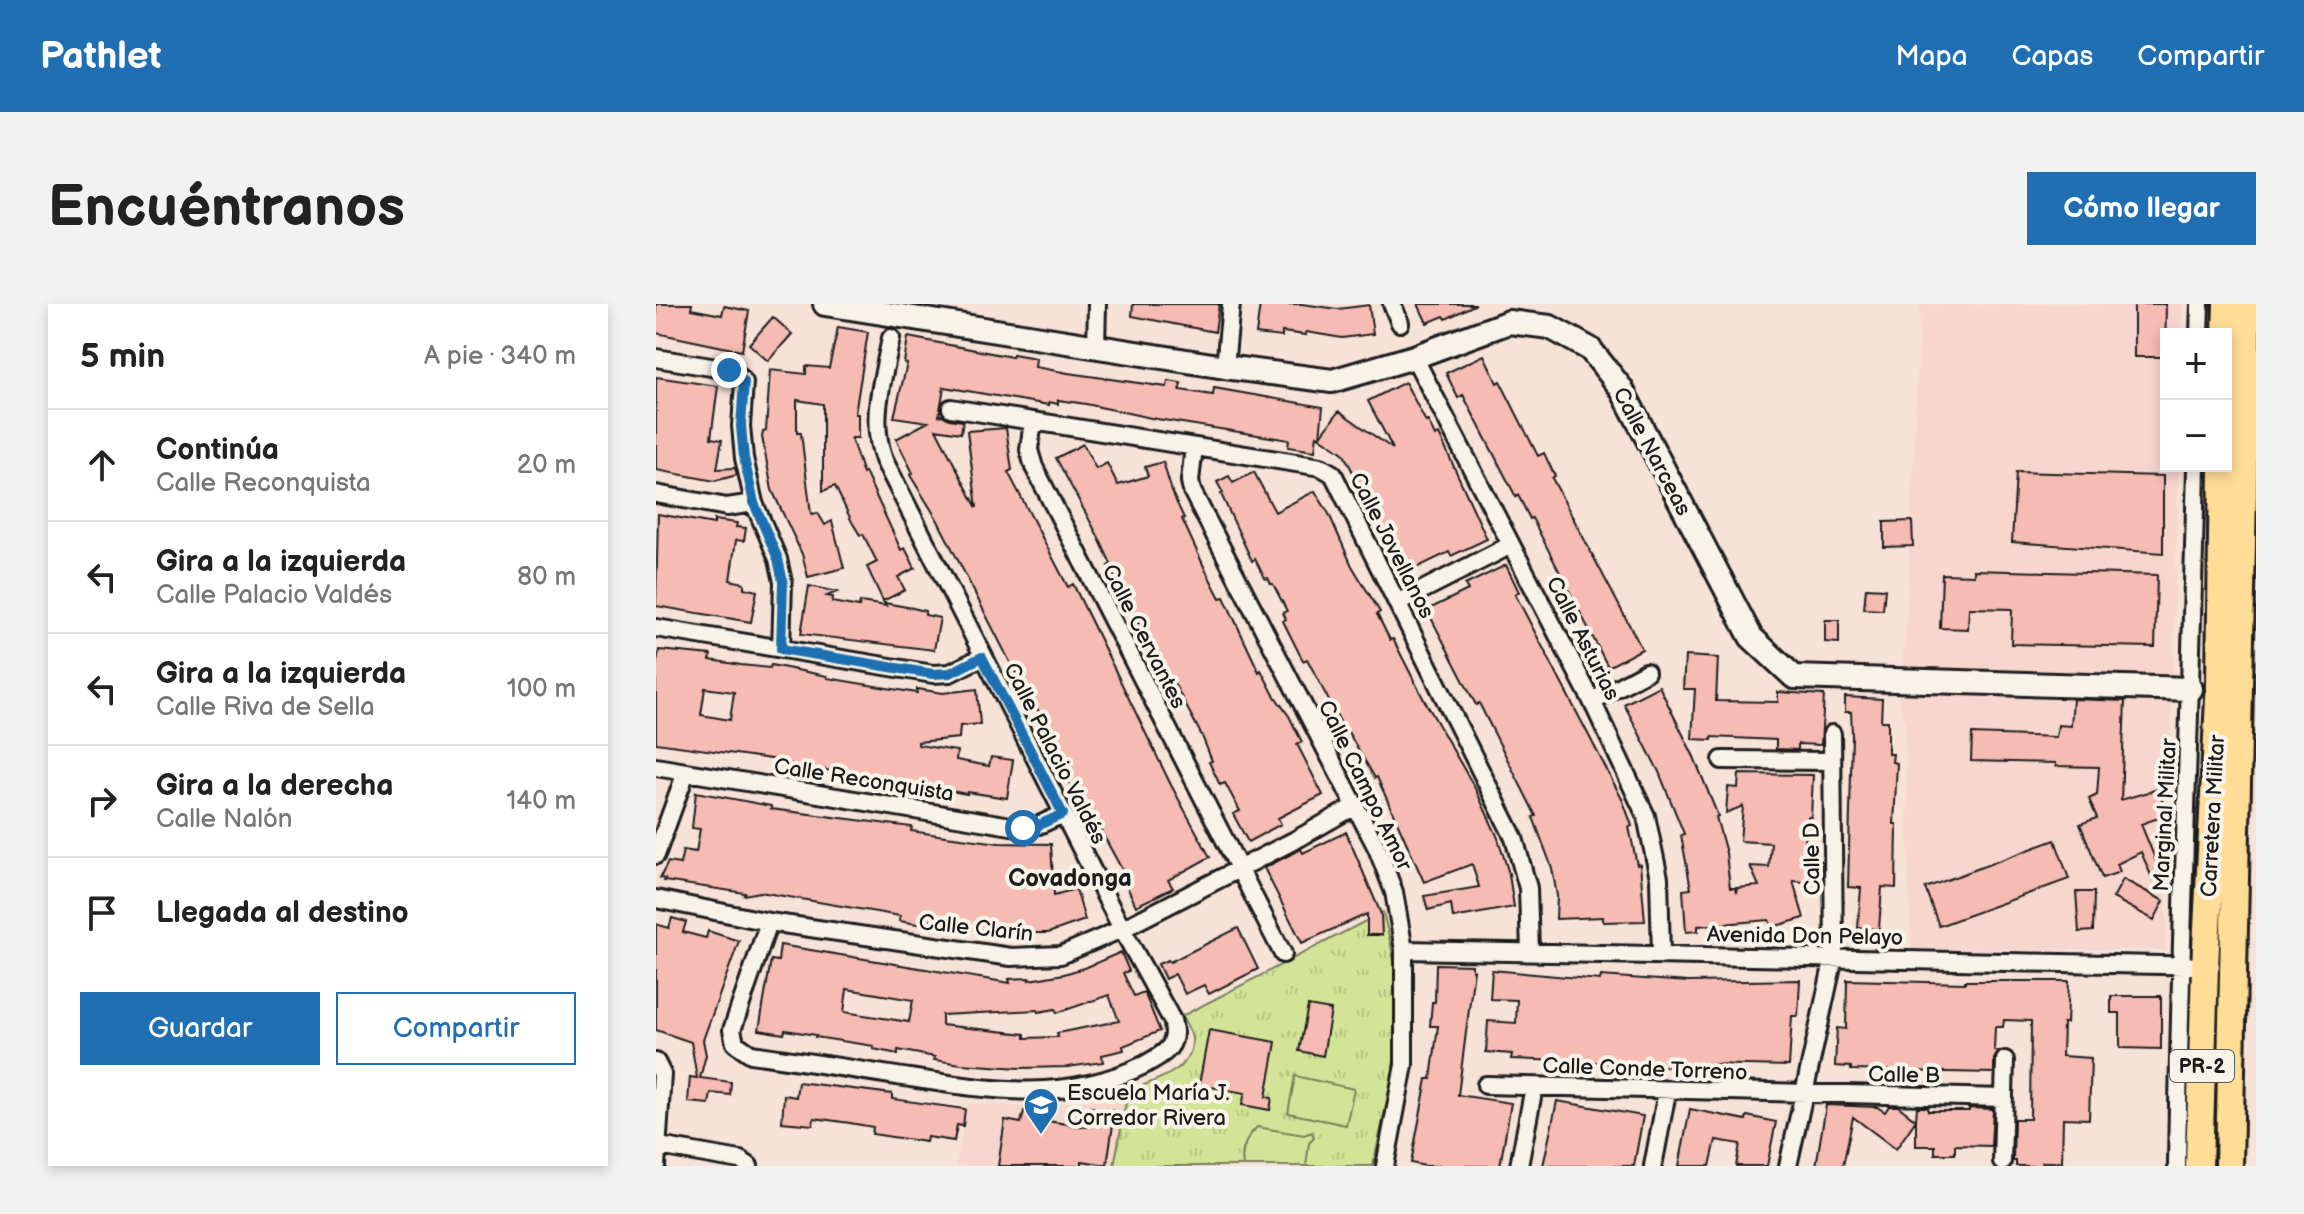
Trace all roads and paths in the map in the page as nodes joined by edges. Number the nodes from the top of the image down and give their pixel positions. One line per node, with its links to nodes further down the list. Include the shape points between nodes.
1 (825, 304): 12 (street, Calle Narceas)
2 (1097, 304): 12 (street)
3 (1231, 304): 15 (street)
4 (1392, 304): 8 (street)
5 (2200, 304): 9 (street)
6 (2227, 304): 10 (main road)
7 (2247, 304): 50 (main road, Carretera Militar / PR-2)
8 (1400, 323)
9 (2199, 328)
10 (2226, 328)
11 (891, 338): 27 (street, Calle Palacio Valdés, via 875,418 877,440)
12 (1096, 346): 15 (street, Calle Narceas)
13 (1414, 357): 15 (street, Calle Narceas, via 1332,381); 23 (street, Calle Asturias); 30 (street, Calle Narceas, via 1509,322 1550,327 1590,349 1621,388 1751,637 1794,677)
14 (656, 358): 22 (street, via 740,376 745,388 742,442)
15 (1225, 367)
16 (951, 408): 17 (street, Calle Jovellanos)
17 (1033, 421): 18 (street, Calle Jovellanos); 41 (street, Calle Cervantes, via 1029,450 1034,467)
18 (1194, 447): 24 (street, Calle Jovellanos, via 1328,470); 38 (street, Calle Campo Amor, via 1192,491)
19 (2196, 472): 30 (street, Marginal Militar)
20 (2223, 472): 29 (main road, Carretera Militar / PR-2)
21 (656, 494): 22 (street, via 727,507)
22 (754, 503): 26 (street, via 783,582)
23 (1511, 545): 24 (street); 31 (street, Calle Asturias)
24 (1399, 602): 46 (street, Calle Jovellanos, via 1514,838 1528,888)
25 (656, 628): 26 (street)
26 (781, 649): 27 (street, via 933,674 950,673)
27 (982, 657): 39 (street, Calle Palacio Valdés)
28 (1646, 672): 31 (street)
29 (2220, 680): 33 (street); 51 (main road, Carretera Militar / PR-2)
30 (2191, 689): 33 (street, Marginal Militar)
31 (1592, 701): 48 (street, Calle Asturias, via 1646,816 1659,878)
32 (1832, 734): 35 (street, Calle D)
33 (2189, 748): 51 (street, Marginal Militar)
34 (1722, 760): 35 (street)
35 (1832, 761): 49 (street, Calle D)
36 (656, 767): 37 (street, Calle Reconquista)
37 (686, 772): 39 (street, Calle Reconquista, via 1023,828); 40 (street)
38 (1355, 806): 41 (street, Calle Clarín); 45 (street, Calle Campo Amor, via 1394,892)
39 (1063, 814): 44 (street, Calle Palacio Valdés)
40 (656, 855)
41 (1239, 867): 44 (street, Calle Clarín); 47 (street, Calle Cervantes)
42 (656, 899): 43 (street, Calle Clarín)
43 (769, 922): 44 (street, Calle Clarín, via 1011,957 1061,955); 44 (street, Calle Palacio Valdés, via 732,1030 735,1043 751,1054 995,1091 1083,1086 1123,1075 1167,1053 1175,1029)
44 (1122, 929)
45 (1404, 950): 46 (street, Avenida Don Pelayo); 63 (street, Calle Campo Amor, via 1404,1065)
46 (1530, 952): 48 (street, Avenida Don Pelayo)
47 (1283, 954)
48 (1661, 954): 49 (street, Avenida Don Pelayo)
49 (1834, 957): 51 (street, Avenida Don Pelayo); 57 (street, Calle D)
50 (2233, 965): 51 (street, Avenida Don Pelayo); 69 (main road, Carretera Militar / PR-2)
51 (2192, 967): 67 (street, Marginal Militar); 68 (main road, Carretera Militar / PR-2)
52 (2005, 1060): 58 (street)
53 (656, 1062): 59 (street, via 662,1074)
54 (1486, 1085): 55 (street, Calle Conde Torreno)
55 (1534, 1087): 56 (street, Calle Conde Torreno); 64 (street)
56 (1667, 1092): 57 (street, Calle Conde Torreno); 65 (street)
57 (1803, 1094): 58 (street, Calle B); 66 (street, Calle D)
58 (2004, 1098): 60 (street)
59 (659, 1146): 61 (street); 62 (street)
60 (2002, 1162)
61 (656, 1166)
62 (749, 1166)
63 (1385, 1166)
64 (1519, 1166)
65 (1653, 1166)
66 (1788, 1166)
67 (2177, 1166)
68 (2199, 1166)
69 (2229, 1166)

